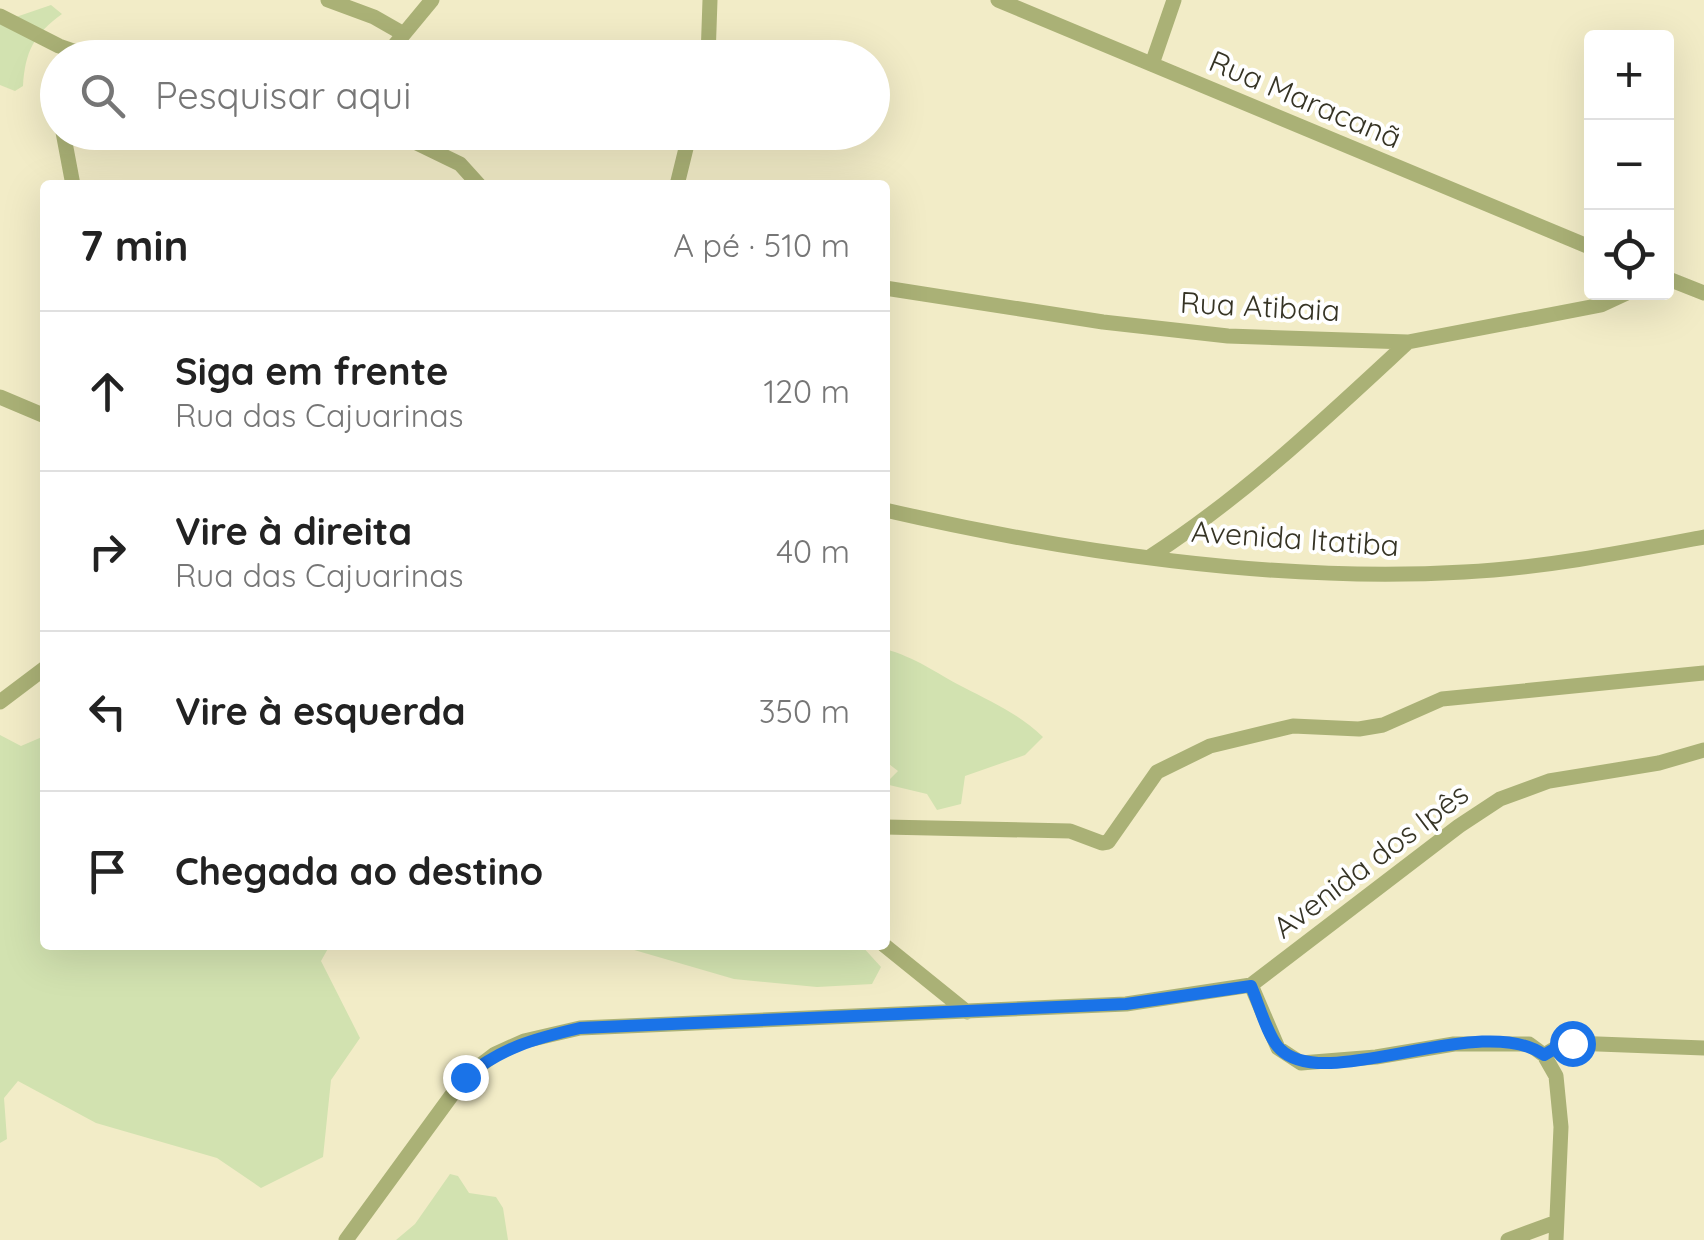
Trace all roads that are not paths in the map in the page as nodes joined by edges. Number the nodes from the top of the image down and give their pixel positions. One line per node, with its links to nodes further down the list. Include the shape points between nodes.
1 (328, 0): 7 (street)
2 (432, 0): 7 (street)
3 (710, 0): 10 (street)
4 (998, 0): 11 (street, Rua Maracanã)
5 (1174, 0): 11 (street)
6 (0, 16): 8 (street)
7 (402, 33): 9 (street)
8 (40, 40)
9 (397, 40)
10 (709, 40)
11 (1152, 64): 18 (street, Rua Maracanã)
12 (66, 150): 15 (street)
13 (431, 150): 16 (street)
14 (686, 150): 17 (street)
15 (71, 180)
16 (475, 180)
17 (678, 180)
18 (1584, 245)
19 (1674, 281): 21 (street)
20 (890, 289): 23 (street, Rua Atibaia, via 1228,336)
21 (1704, 293)
22 (1612, 300): 23 (street, Rua Atibaia)
23 (1408, 342): 28 (street, via 1190,531)
24 (0, 397): 25 (street)
25 (40, 414)
26 (890, 511): 28 (street, Avenida Itatiba, via 980,532)
27 (1704, 538): 28 (street, Avenida Itatiba, via 1467,572 1367,575)
28 (1151, 556)
29 (40, 672): 31 (street)
30 (1704, 673): 33 (street, via 1442,699 1384,725 1293,726 1210,746 1157,772 1108,842 1070,831)
31 (0, 702)
32 (1704, 750): 35 (street, Avenida dos Ipês, via 1549,781 1500,799)
33 (890, 827)
34 (890, 950): 36 (street)
35 (1251, 986): 36 (street, via 1126,1004); 38 (street, via 1278,1048 1301,1064 1454,1044 1528,1044)
36 (968, 1012): 40 (street, via 580,1028 524,1042 465,1077)
37 (1704, 1048): 38 (street, via 1572,1043)
38 (1544, 1055): 39 (street, via 1556,1076 1561,1127)
39 (1555, 1232): 41 (street)
40 (346, 1240)
41 (1508, 1240)

